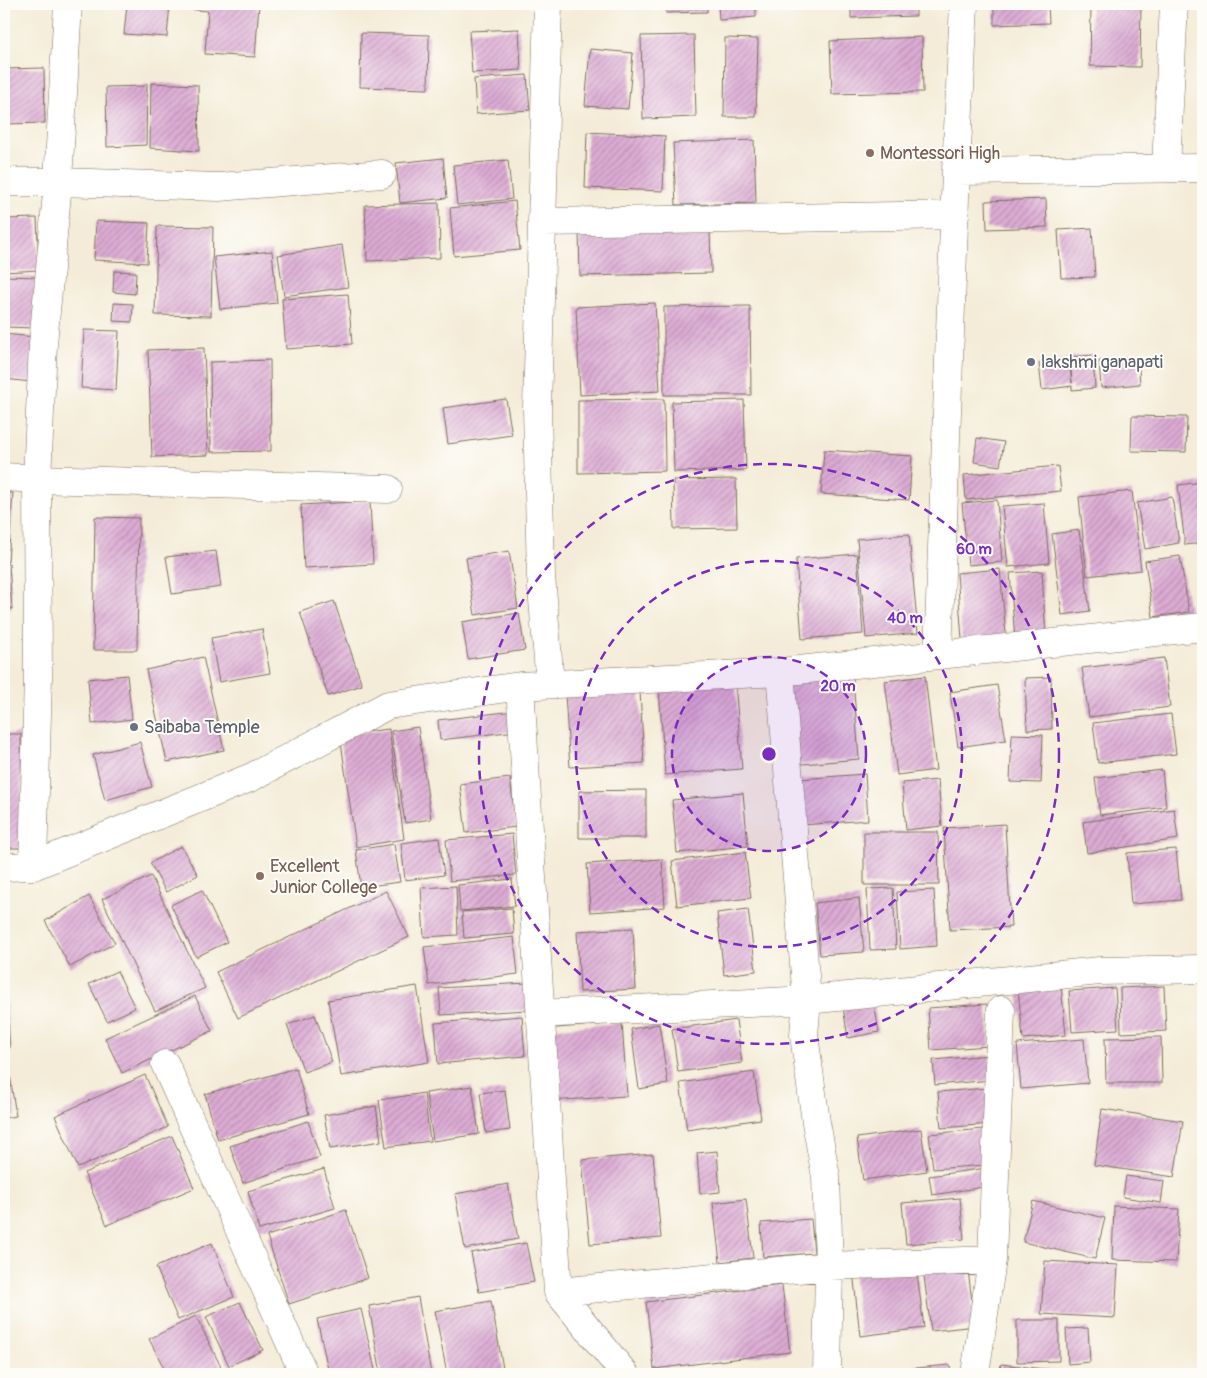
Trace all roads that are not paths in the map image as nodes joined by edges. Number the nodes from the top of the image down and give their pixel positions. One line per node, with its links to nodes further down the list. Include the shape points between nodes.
1 (68, 4): 10 (street)
2 (548, 4): 12 (street)
3 (964, 4): 7 (street)
4 (1174, 4): 5 (street)
5 (1166, 167): 6 (street); 7 (street)
6 (1203, 168)
7 (956, 170): 11 (street)
8 (382, 174): 10 (street, via 219,187)
9 (4, 182): 10 (street)
10 (58, 182): 14 (street, via 43,344)
11 (955, 215): 12 (street); 17 (street)
12 (543, 222): 19 (street, via 538,409 541,576)
13 (4, 477): 14 (street)
14 (37, 480): 15 (street); 21 (street, via 38,676)
15 (388, 489)
16 (1203, 627): 17 (street)
17 (938, 656): 18 (street)
18 (780, 672): 19 (street); 24 (street)
19 (550, 684): 20 (street)
20 (520, 686): 21 (street, via 388,705 252,777); 26 (street)
21 (33, 866): 22 (street)
22 (4, 867)
23 (1203, 969): 24 (street, via 1100,971)
24 (807, 1000): 26 (street); 29 (street, via 804,1036 826,1177)
25 (1001, 1010): 28 (street)
26 (540, 1014): 30 (street)
27 (165, 1064): 31 (street)
28 (992, 1260): 29 (street); 34 (street)
29 (828, 1266): 30 (street); 33 (street)
30 (558, 1292): 32 (street)
31 (304, 1374)
32 (625, 1374)
33 (827, 1374)
34 (975, 1374)

